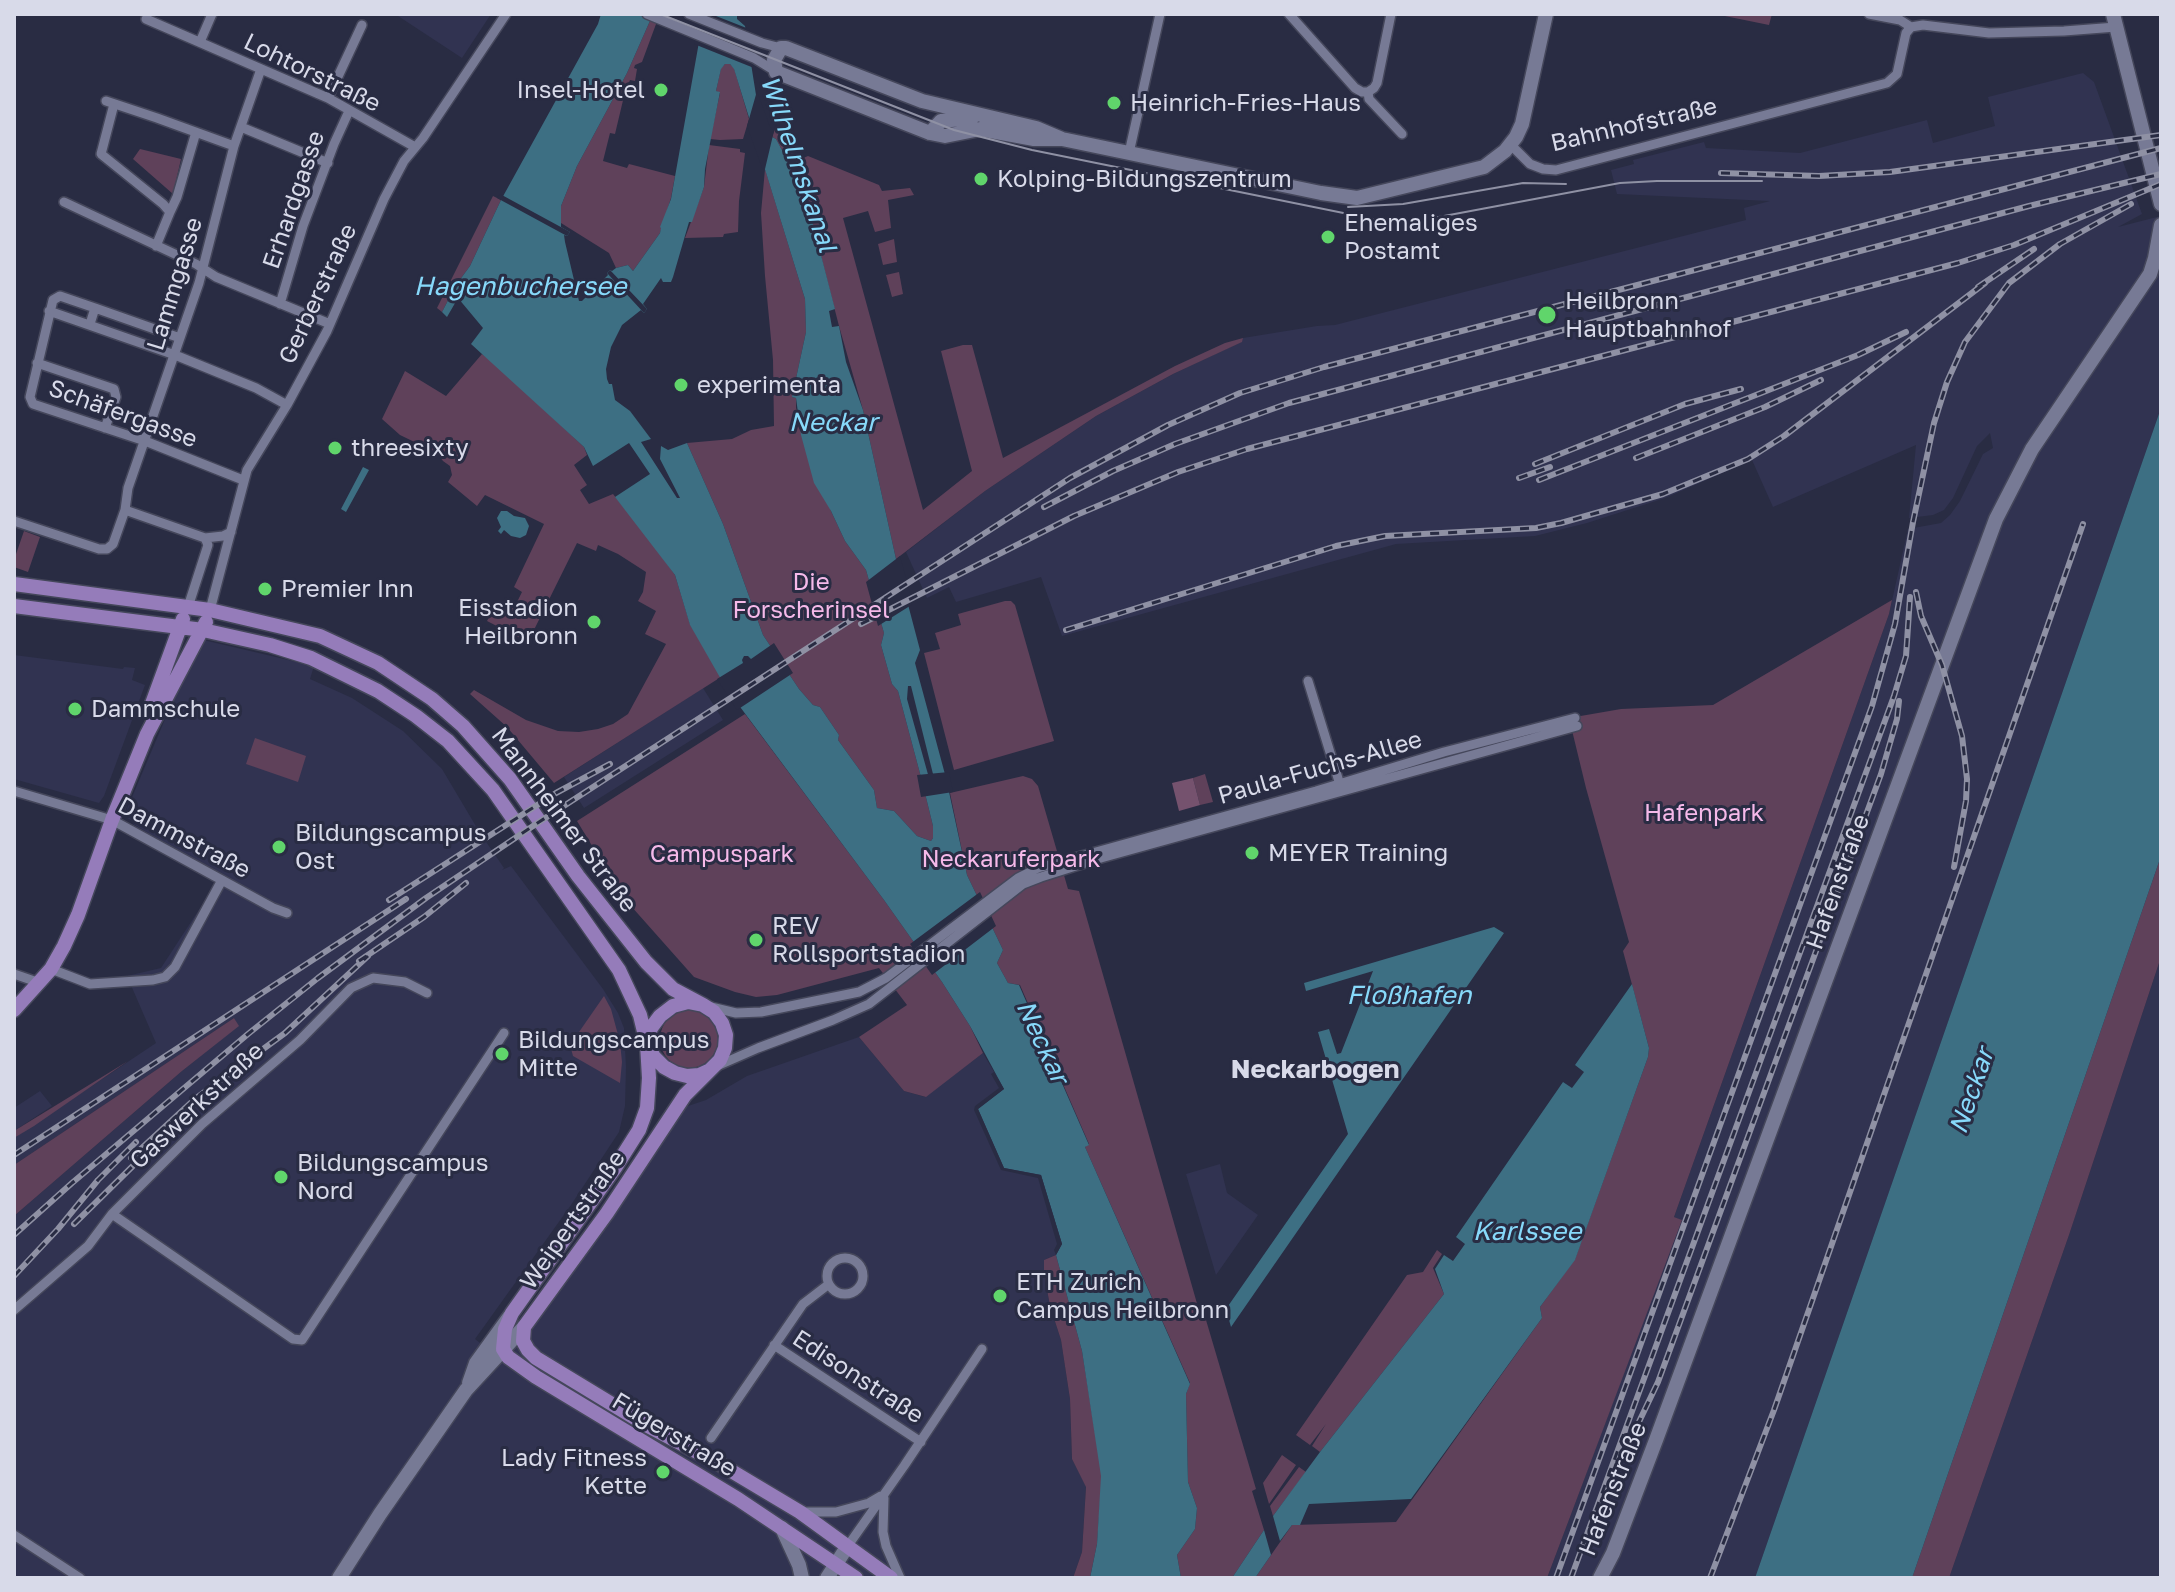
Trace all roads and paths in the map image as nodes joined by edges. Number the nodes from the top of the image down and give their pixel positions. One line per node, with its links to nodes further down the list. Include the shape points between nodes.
1 (212, 14): 14 (street)
2 (506, 14): 32 (street, Gerberstraße)
3 (647, 14): 17 (street)
4 (689, 14): 15 (street)
5 (1160, 14): 33 (street)
6 (1289, 14): 18 (street, via 1355,88)
7 (1391, 14): 18 (street, via 1377,83)
8 (1546, 14): 30 (main road, via 1524,117)
9 (1869, 14): 13 (street)
10 (146, 19): 14 (street, Lohtorstraße)
11 (2115, 20): 13 (street, via 2064,31 1976,33); 36 (main road)
12 (362, 25): 19 (street)
13 (1911, 27): 30 (street, Bahnhofstraße, via 1897,74 1887,83 1556,170 1530,164)
14 (200, 42): 16 (street, Lohtorstraße)
15 (786, 49): 17 (main road, via 774,60); 20 (main road)
16 (261, 69): 19 (street, Lohtorstraße); 24 (street, Lammgasse)
17 (776, 72): 26 (main road)
18 (1368, 92): 27 (street)
19 (328, 98): 21 (street, Lohtorstraße)
20 (922, 101): 22 (main road); 23 (main road)
21 (349, 111): 32 (street, Lohtorstraße); 34 (street, Erhardgasse)
22 (990, 118): 23 (main road); 29 (main road)
23 (948, 119): 26 (main road); 28 (main road)
24 (241, 127): 31 (street, Lammgasse); 34 (street)
25 (196, 132): 31 (street); 37 (street); 37 (street, via 110,102 101,154)
26 (930, 133): 28 (main road)
27 (1402, 134)
28 (953, 135): 29 (main road, via 980,129)
29 (1062, 139): 33 (main road)
30 (1511, 145): 33 (main road, via 1484,167 1357,198)
31 (234, 146): 40 (street, Lammgasse)
32 (415, 147): 45 (street, Gerberstraße, via 384,199)
33 (1129, 153)
34 (328, 163): 41 (street, Erhardgasse)
35 (64, 202): 39 (street)
36 (2161, 204)
37 (170, 212): 39 (street)
38 (2161, 225): 107 (main road, Hafenstraße, via 2150,274 2032,449 1996,519 1718,1276)
39 (156, 246): 40 (street)
40 (203, 268): 41 (street); 46 (street, Lammgasse)
41 (280, 304): 45 (street)
42 (95, 308): 43 (street, via 60,296); 44 (street); 46 (street)
43 (49, 311): 44 (street); 48 (street, Schäfergasse)
44 (90, 324): 47 (street)
45 (330, 324): 49 (street, Gerberstraße)
46 (180, 338): 47 (street, Lammgasse)
47 (175, 355): 49 (street); 51 (street, Lammgasse)
48 (37, 363): 50 (street, Schäfergasse, via 33,404); 50 (street, via 114,389)
49 (287, 405): 52 (street, Gerberstraße)
50 (105, 428): 51 (street, Schäfergasse)
51 (145, 441): 52 (street, Schäfergasse); 53 (street, Lammgasse)
52 (243, 480): 55 (street, Gerberstraße)
53 (125, 510): 54 (street, Lammgasse, via 113,544 104,550); 56 (street)
54 (14, 521)
55 (231, 532): 56 (street); 60 (street, Gerberstraße)
56 (205, 538): 59 (street, via 208,545)
57 (14, 584): 59 (main road, Mannheimer Straße)
58 (14, 606): 61 (main road, Mannheimer Straße)
59 (188, 607): 60 (main road, Mannheimer Straße); 61 (main road)
60 (210, 610): 62 (main road); 63 (main road, Mannheimer Straße, via 320,636)
61 (181, 626): 62 (main road, Mannheimer Straße); 67 (main road)
62 (203, 630): 64 (main road, Mannheimer Straße, via 270,645); 67 (main road)
63 (355, 652): 64 (main road); 78 (main road, Mannheimer Straße, via 421,692 463,726 510,779 646,962 673,989)
64 (343, 673): 81 (main road, Mannheimer Straße, via 448,741 493,790 619,970)
65 (1308, 681): 68 (street)
66 (1576, 722): 68 (street, Paula-Fuchs-Allee)
67 (129, 776): 70 (main road)
68 (1341, 787): 75 (street, Paula-Fuchs-Allee, via 1078,860 1021,881)
69 (14, 791): 70 (street, Dammstraße)
70 (112, 820): 71 (street, Dammstraße); 73 (main road, via 78,915)
71 (222, 880): 72 (street, Dammstraße); 73 (street, via 165,977 90,984)
72 (287, 913)
73 (51, 969): 76 (main road)
74 (14, 974): 76 (street)
75 (890, 982): 78 (street, Mannheimer Straße, via 761,1012); 82 (street, via 869,1004)
76 (40, 983): 79 (main road)
77 (427, 993): 83 (street, Gaswerkstraße, via 405,982 373,978 351,988)
78 (703, 1005): 81 (main road, via 673,1006 651,1028); 82 (main road, via 714,1012 726,1035 720,1060)
79 (14, 1010)
80 (504, 1033): 83 (street, via 302,1340 293,1339)
81 (647, 1044): 82 (main road, via 675,1073 699,1075); 86 (main road, Weipertstraße, via 647,1108 639,1130)
82 (710, 1070): 87 (main road, Weipertstraße, via 685,1095)
83 (112, 1214): 85 (street, Gaswerkstraße, via 88,1246)
84 (829, 1284): 84 (street, Edisonstraße, via 851,1293 862,1282 861,1267 845,1257 833,1261 827,1272); 88 (street, Edisonstraße, via 803,1304)
85 (14, 1310)
86 (512, 1313): 89 (main road); 91 (main road, Weipertstraße, via 476,1363)
87 (524, 1327): 89 (main road, Weipertstraße); 95 (main road, Fügerstraße, via 523,1341 536,1358)
88 (774, 1345): 92 (street, Edisonstraße); 93 (street, Edisonstraße)
89 (503, 1349): 91 (main road, Weipertstraße); 96 (main road, Fügerstraße, via 536,1377)
90 (982, 1349): 93 (street, Edisonstraße)
91 (466, 1390): 101 (main road, Weipertstraße)
92 (711, 1438)
93 (921, 1442): 94 (street, Edisonstraße)
94 (884, 1495): 95 (street, via 845,1510); 98 (street, Edisonstraße); 106 (street, via 883,1532)
95 (800, 1512): 98 (main road, Fügerstraße)
96 (782, 1528): 99 (main road, Fügerstraße); 102 (main road)
97 (14, 1535): 100 (street)
98 (847, 1547): 99 (main road); 105 (main road, Fügerstraße)
99 (836, 1564): 103 (main road); 104 (main road, Fügerstraße)
100 (80, 1578)
101 (339, 1578)
102 (802, 1578)
103 (827, 1578)
104 (856, 1578)
105 (891, 1578)
106 (900, 1578)
107 (1600, 1578)

